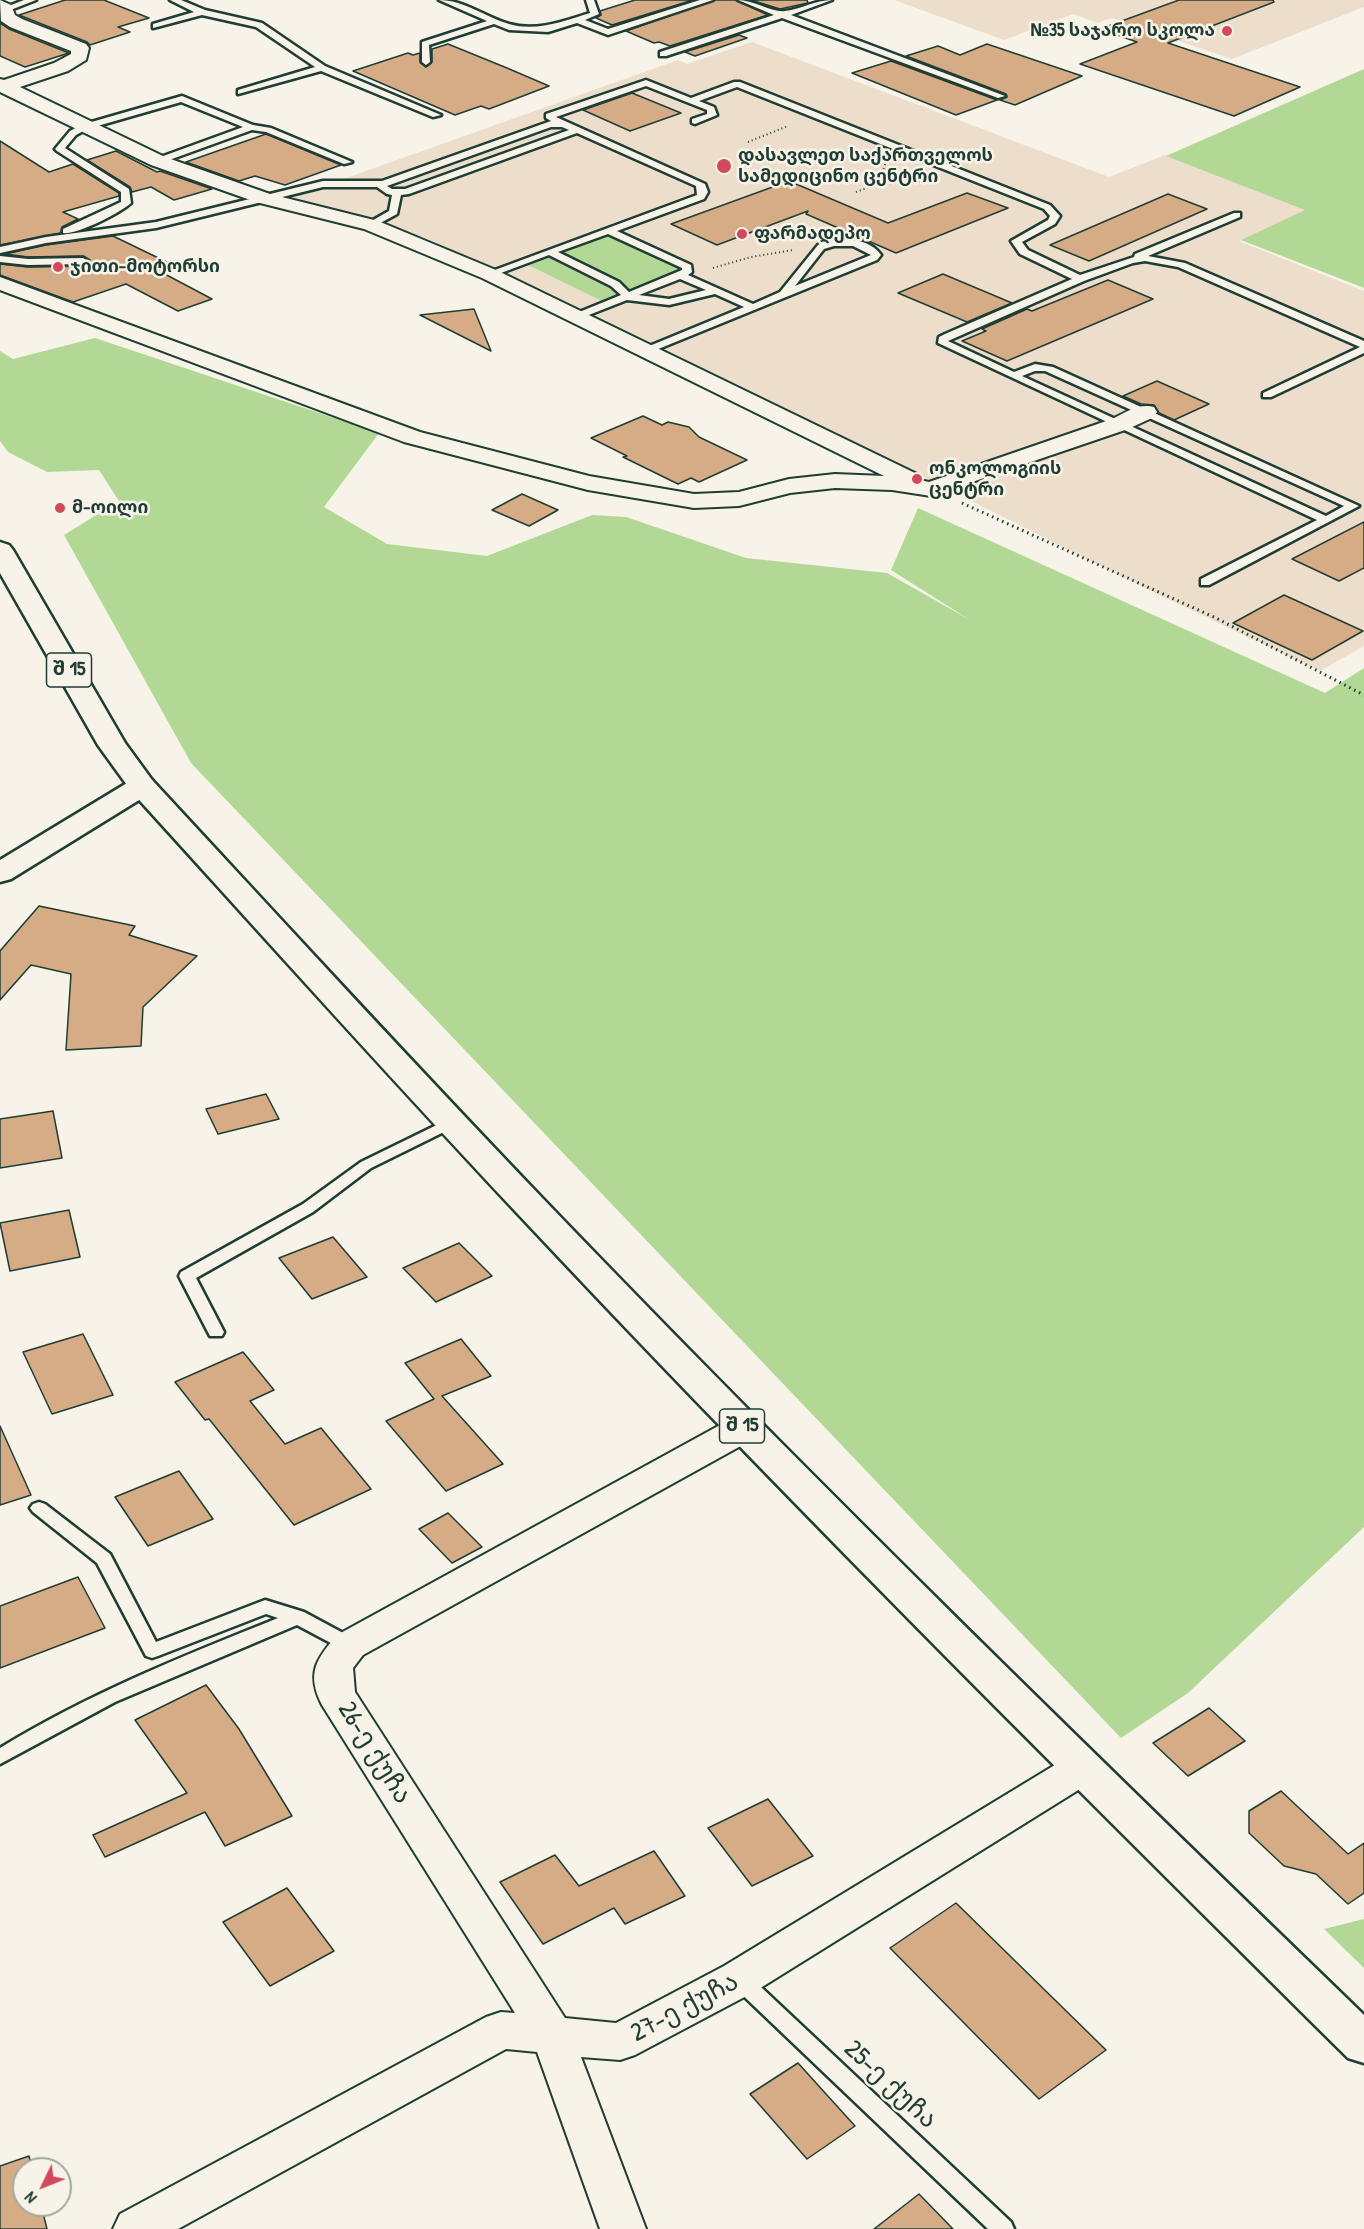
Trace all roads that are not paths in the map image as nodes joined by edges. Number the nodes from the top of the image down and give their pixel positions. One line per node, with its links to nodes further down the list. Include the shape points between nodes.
1 (32, 0): 8 (lane)
2 (174, 0): 9 (lane)
3 (443, 0): 12 (lane)
4 (590, 0): 11 (lane, via 595,14)
5 (709, 0): 11 (lane, via 608,32)
6 (742, 0): 10 (lane)
7 (828, 0): 10 (lane)
8 (2, 7): 17 (street, via 6,17 16,23 80,48 80,56 61,67)
9 (202, 12): 13 (lane); 16 (lane, via 259,25)
10 (782, 15): 14 (lane); 19 (lane)
11 (577, 20): 12 (lane, via 548,29 509,27)
12 (495, 21): 15 (lane, via 425,44)
13 (156, 27)
14 (663, 54)
15 (426, 62)
16 (322, 68): 18 (lane); 21 (lane)
17 (1, 86): 24 (street)
18 (241, 92)
19 (1001, 96)
20 (690, 100): 22 (lane, via 711,109 712,115); 23 (lane, via 646,83 549,117); 43 (lane, via 737,84 1047,207 1055,216 1052,222 1016,240 1018,246)
21 (436, 115)
22 (695, 121)
23 (563, 124): 26 (lane); 29 (lane, via 550,124)
24 (84, 127): 25 (lane, via 182,99); 27 (street); 35 (lane, via 73,133 60,149 126,191 126,203)
25 (251, 127): 27 (lane); 28 (lane)
26 (578, 130): 30 (lane); 34 (lane, via 700,184 703,192 700,198)
27 (158, 161): 31 (street)
28 (347, 162)
29 (383, 184): 30 (lane, via 385,190); 31 (lane, via 323,184)
30 (397, 193): 33 (lane, via 394,212)
31 (263, 198): 33 (street); 35 (lane, via 156,225)
32 (1237, 215): 39 (lane)
33 (371, 225): 41 (street)
34 (609, 231): 37 (lane); 42 (lane, via 687,267 687,272)
35 (46, 240): 36 (lane)
36 (1, 248)
37 (550, 252): 41 (lane); 47 (lane, via 615,284)
38 (0, 259): 40 (lane)
39 (1131, 260): 43 (lane); 50 (lane, via 1181,265)
40 (83, 261)
41 (489, 274): 49 (street)
42 (680, 275): 45 (lane); 47 (lane)
43 (1080, 279): 53 (lane, via 944,339 948,346)
44 (0, 283): 57 (street, via 412,437 588,483 694,501 740,499 789,486 836,481)
45 (716, 291): 47 (lane, via 669,302); 48 (lane)
46 (784, 294): 46 (lane, via 876,255 846,242 828,243); 48 (lane)
47 (628, 297): 49 (lane)
48 (752, 307): 52 (lane)
49 (576, 317): 52 (street)
50 (1364, 345)
51 (1364, 349): 54 (lane)
52 (646, 351): 57 (street)
53 (1013, 376): 55 (lane, via 1040,366); 56 (lane)
54 (1267, 394)
55 (1146, 412): 56 (street); 58 (lane, via 1353,506)
56 (1120, 424): 57 (street); 58 (lane)
57 (931, 489)
58 (1326, 520): 60 (lane)
59 (0, 550): 61 (main road, შ 15, via 112,745)
60 (1205, 582)
61 (142, 786): 62 (main road); 63 (main road, შ 15)
62 (0, 873)
63 (450, 1123): 64 (lane, via 366,1165 308,1208 187,1276); 65 (main road, შ 15)
64 (216, 1332)
65 (744, 1428): 68 (street, 26-ე ქუჩა); 70 (main road, შ 15)
66 (39, 1508): 67 (lane, via 104,1558 152,1652 265,1606)
67 (298, 1617): 68 (lane); 69 (lane, via 120,1690)
68 (351, 1645): 72 (street, 26-ე ქუჩა, via 333,1665 336,1694)
69 (0, 1757)
70 (1082, 1767): 71 (street, 27-ე ქუჩა); 73 (main road, შ 15)
71 (739, 1979): 72 (street, 27-ე ქუჩა, via 620,2042); 76 (lane, 25-ე ქუჩა)
72 (552, 2035): 74 (street, 27-ე ქუჩა, via 501,2030); 75 (street, 26-ე ქუჩა)
73 (1364, 2044)
74 (136, 2229)
75 (623, 2229)
76 (1003, 2229)

